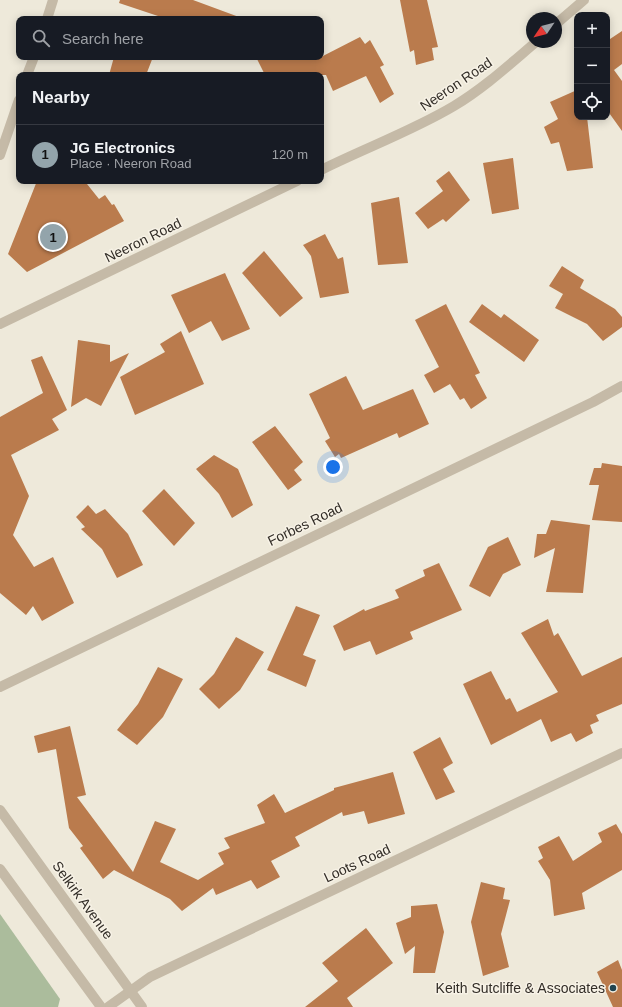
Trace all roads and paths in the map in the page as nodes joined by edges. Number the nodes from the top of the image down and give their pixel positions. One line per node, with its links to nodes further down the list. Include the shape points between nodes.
1 (53, 0): 3 (street)
2 (584, 0): 4 (street)
3 (48, 16)
4 (562, 19)
5 (529, 48): 10 (street, Neeron Road, via 490,81 455,105)
6 (33, 60): 7 (street)
7 (29, 72)
8 (16, 109): 9 (street)
9 (0, 155)
10 (324, 169)
11 (292, 184): 12 (street, Neeron Road)
12 (0, 324)
13 (622, 386): 14 (street, Forbes Road)
14 (0, 687)
15 (622, 753): 18 (street, Loots Road, via 150,977)
16 (0, 810): 18 (street, Selkirk Avenue)
17 (0, 869): 19 (street)
18 (131, 991): 20 (street, Loots Road); 21 (street, Selkirk Avenue)
19 (101, 1007)
20 (108, 1007)
21 (142, 1007)

